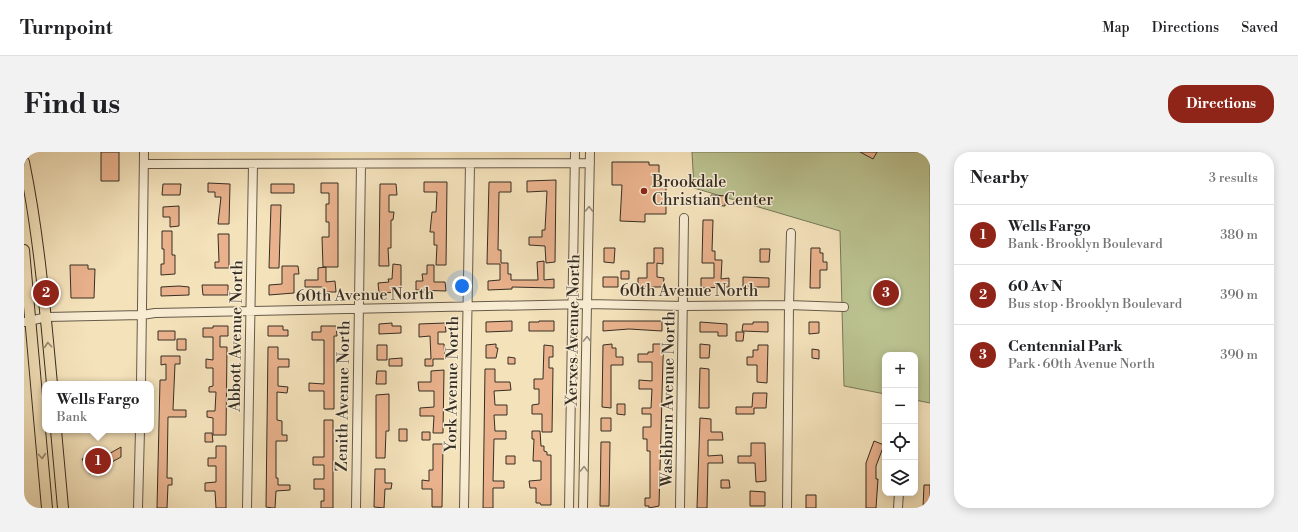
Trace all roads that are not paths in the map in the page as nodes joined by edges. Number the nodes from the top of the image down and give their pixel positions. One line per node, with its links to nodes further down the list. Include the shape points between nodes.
1 (144, 152): 6 (street)
2 (575, 152): 5 (street, Xerxes Avenue North)
3 (590, 152): 10 (street, Xerxes Avenue North)
4 (24, 162): 23 (main road, via 35,221)
5 (575, 163): 9 (street); 10 (street); 15 (street, Xerxes Avenue North)
6 (144, 164): 7 (street); 22 (street)
7 (253, 164): 8 (street); 21 (street, Abbott Avenue North)
8 (361, 164): 9 (street); 20 (street, Zenith Avenue North)
9 (470, 164): 18 (street, York Avenue North)
10 (590, 164): 14 (street, Xerxes Avenue North, one-way to 10)
11 (684, 218): 17 (street, Washburn Avenue North)
12 (791, 233): 16 (street)
13 (24, 250): 24 (main road)
14 (587, 304): 15 (street, 60th Avenue North); 17 (street, 60th Avenue North); 37 (street, Xerxes Avenue North, one-way to 14)
15 (573, 305): 18 (street, 60th Avenue North); 36 (street, Xerxes Avenue North)
16 (789, 305): 17 (street, 60th Avenue North); 19 (street, 60th Avenue North); 39 (street)
17 (684, 306): 38 (street, Washburn Avenue North)
18 (468, 307): 20 (street, 60th Avenue North); 35 (street, York Avenue North)
19 (844, 307)
20 (359, 309): 21 (street, 60th Avenue North); 34 (street, Zenith Avenue North)
21 (250, 311): 22 (street, 60th Avenue North); 33 (street, Abbott Avenue North)
22 (142, 315): 23 (street, 60th Avenue North); 26 (street)
23 (47, 317): 24 (street, 60th Avenue North); 25 (main road, one-way to 23)
24 (27, 321): 30 (main road, one-way to 30)
25 (52, 381)
26 (141, 381)
27 (56, 433): 31 (main road)
28 (140, 433): 32 (street)
29 (899, 496): 40 (street)
30 (47, 508)
31 (63, 508)
32 (138, 508)
33 (247, 508)
34 (356, 508)
35 (464, 508)
36 (569, 508)
37 (583, 508)
38 (680, 508)
39 (787, 508)
40 (898, 508)

